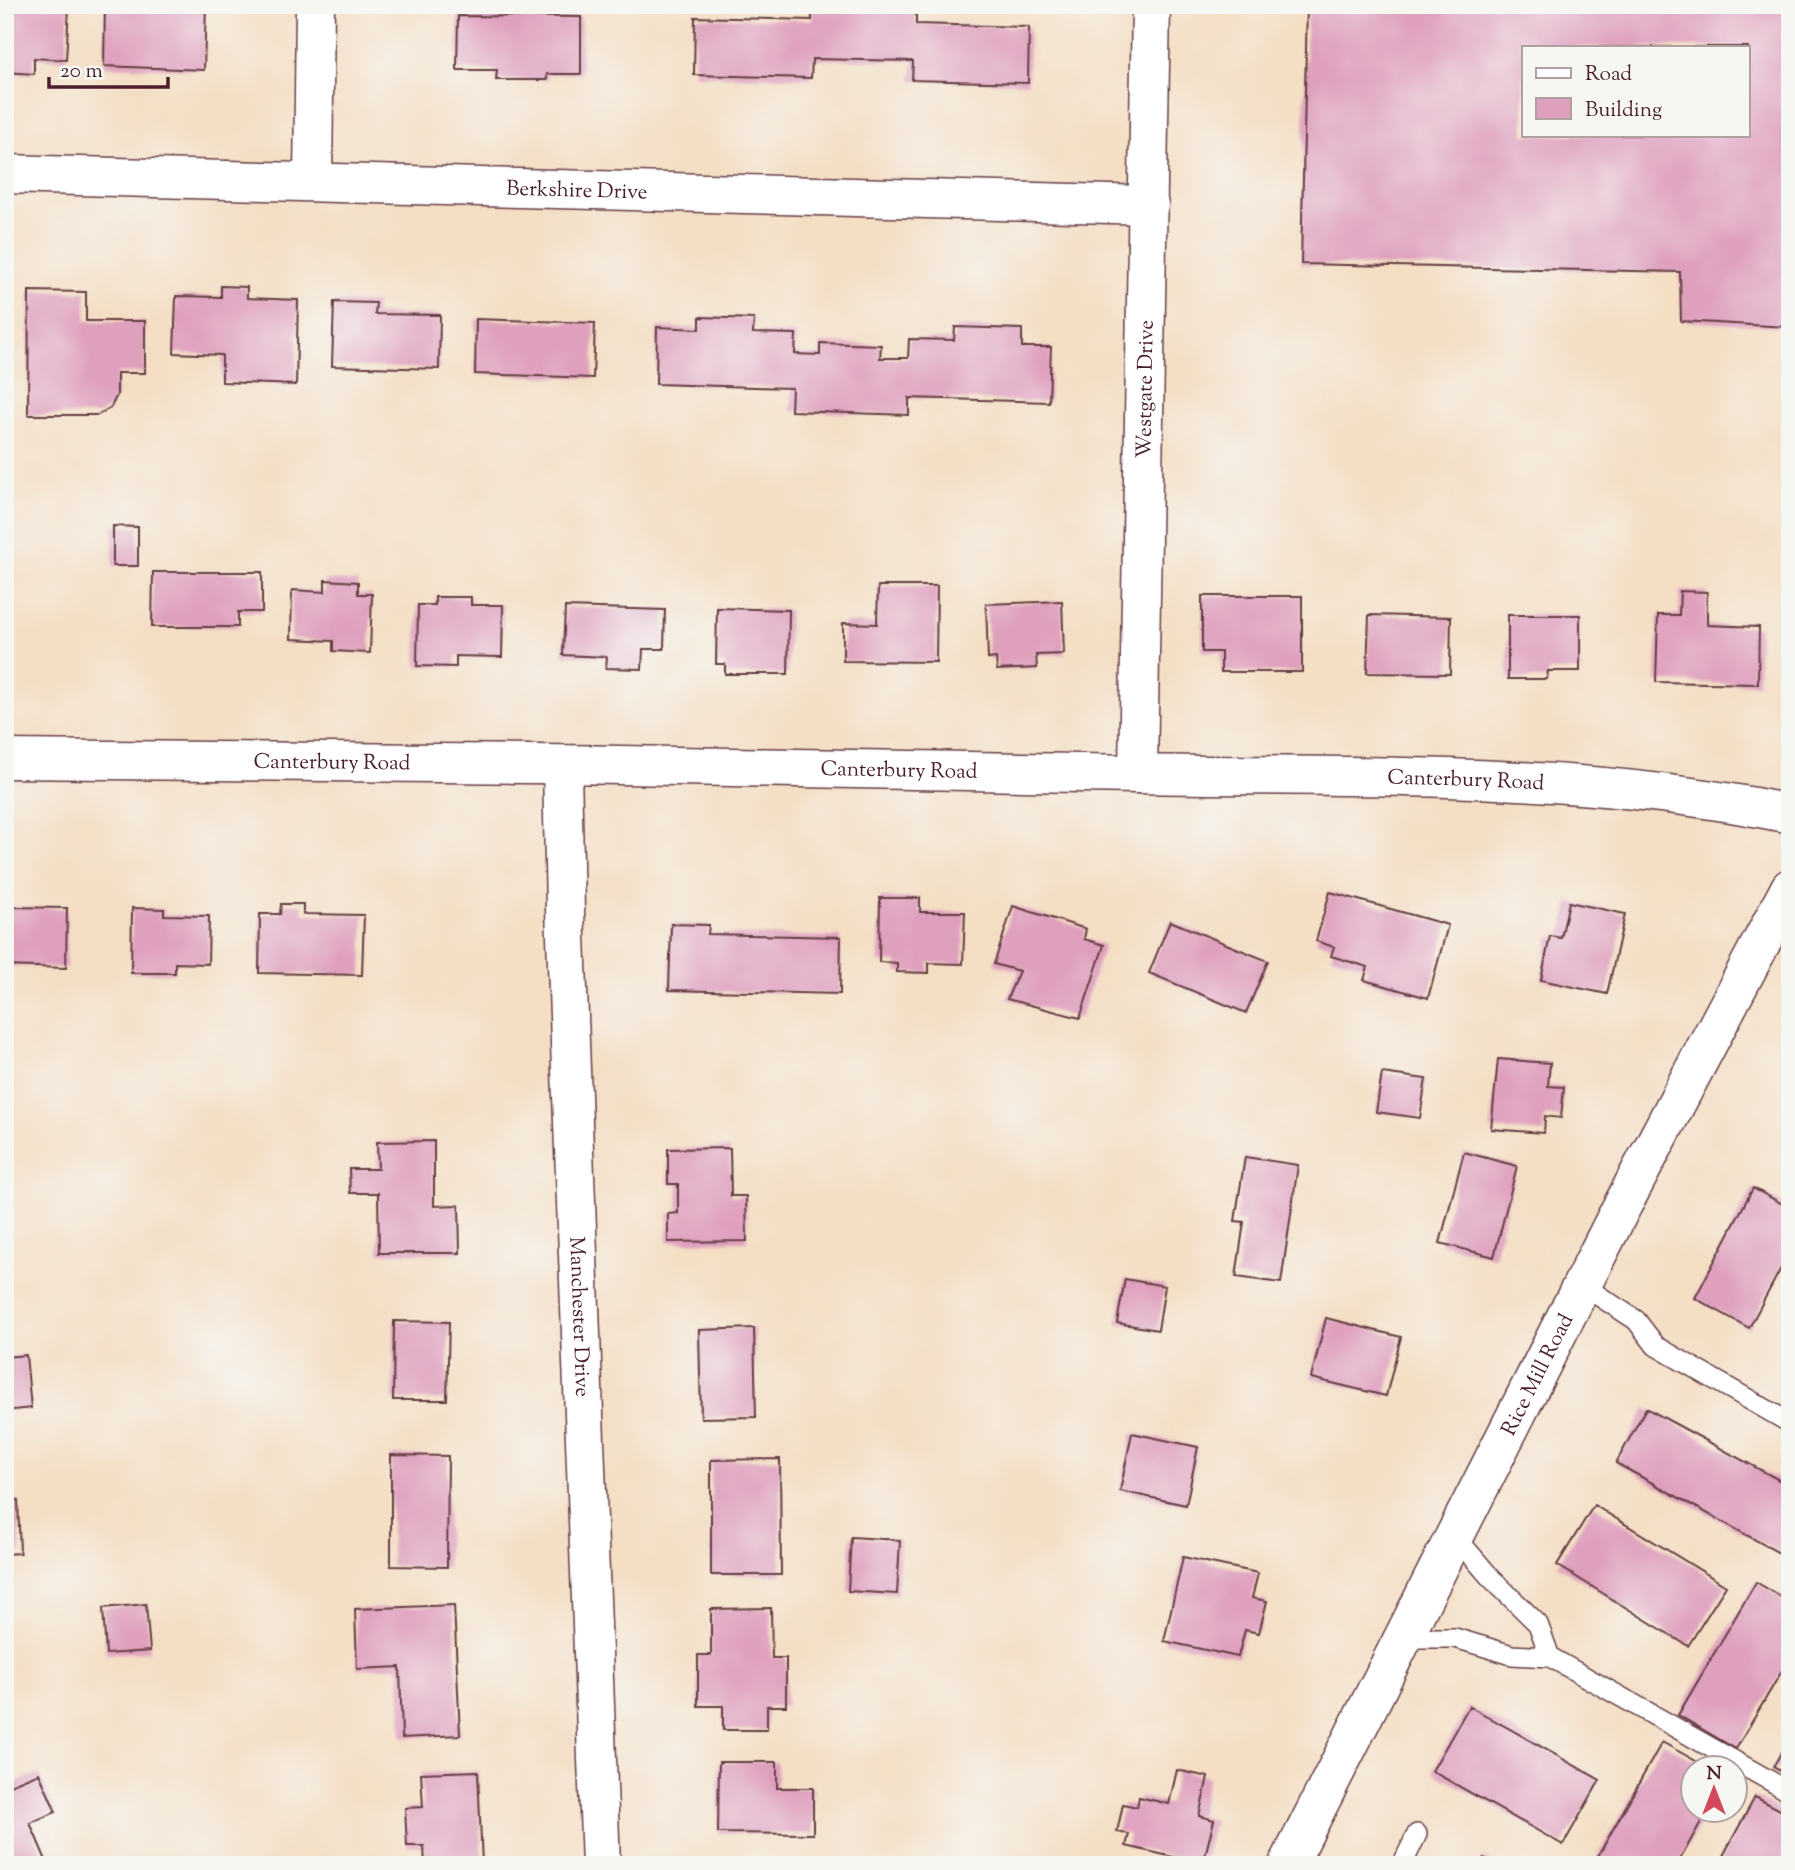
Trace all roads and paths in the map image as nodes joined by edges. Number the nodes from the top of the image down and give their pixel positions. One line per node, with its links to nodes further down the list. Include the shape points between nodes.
1 (315, 5): 4 (street)
2 (1151, 5): 5 (street, Westgate Drive)
3 (5, 174): 4 (street, Berkshire Drive)
4 (313, 182): 5 (street, Berkshire Drive)
5 (1149, 205): 8 (street, Westgate Drive)
6 (5, 759): 7 (street, Canterbury Road)
7 (562, 766): 8 (street, Canterbury Road); 18 (street, Manchester Drive)
8 (1138, 774): 9 (street, Canterbury Road, via 1441,779 1644,790 1709,797)
9 (1790, 814)
10 (1790, 888): 11 (street, Rice Mill Road)
11 (1581, 1284): 12 (lane, via 1636,1320 1656,1346); 13 (street, Rice Mill Road)
12 (1790, 1423)
13 (1455, 1536): 14 (street, Rice Mill Road); 15 (lane, via 1538,1624)
14 (1403, 1638): 15 (lane, via 1455,1638 1512,1656); 19 (street, Rice Mill Road)
15 (1550, 1657): 16 (lane)
16 (1790, 1792)
17 (1416, 1834): 20 (lane)
18 (601, 1865)
19 (1288, 1865)
20 (1402, 1865)

